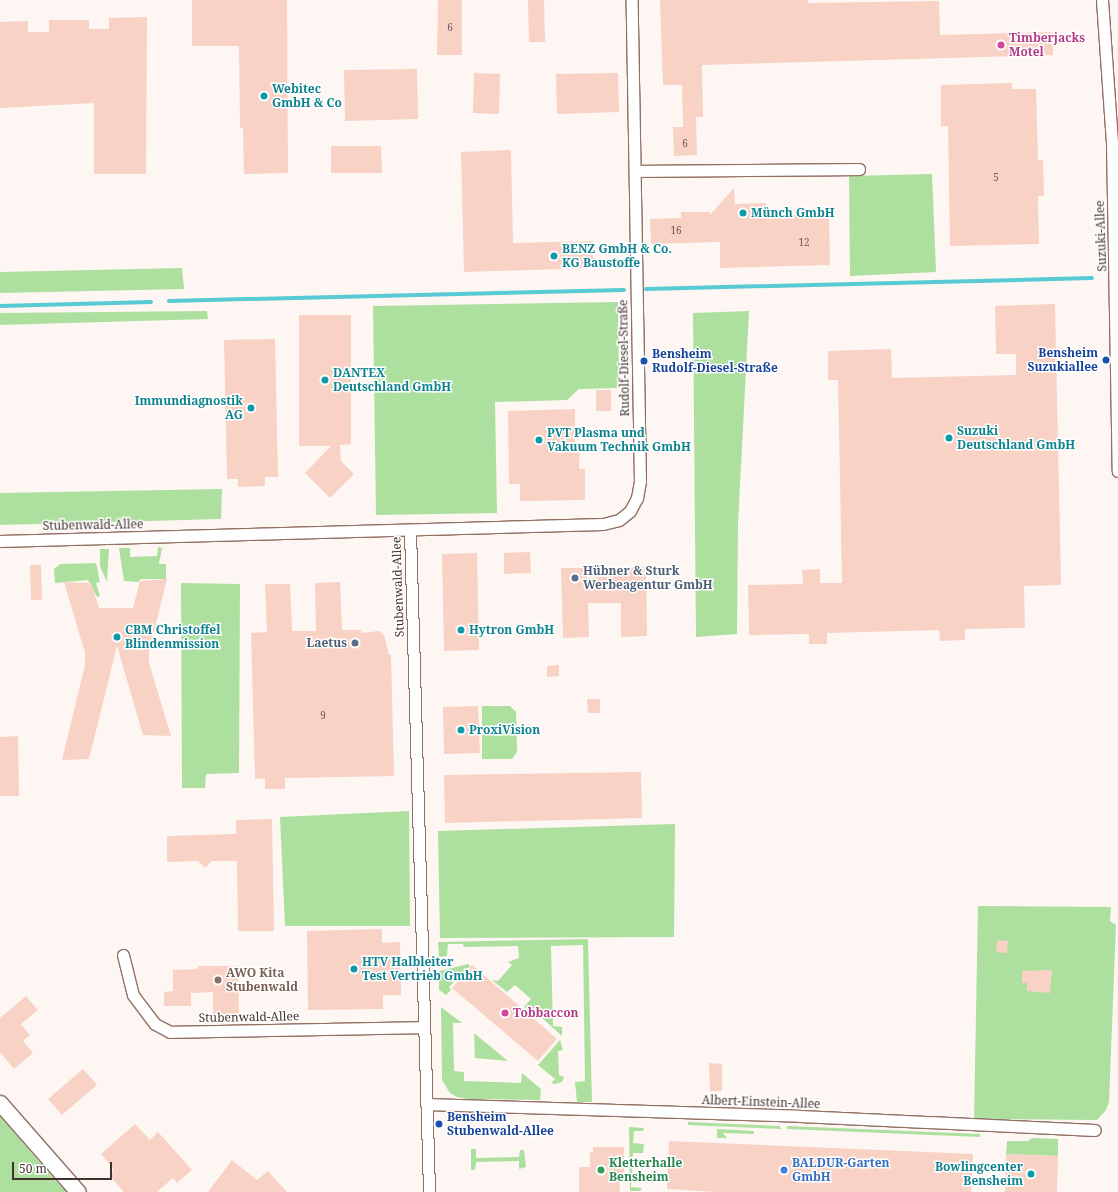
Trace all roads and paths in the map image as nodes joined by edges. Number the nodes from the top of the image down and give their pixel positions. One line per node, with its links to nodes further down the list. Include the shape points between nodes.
1 (632, 0): 4 (street, Rudolf-Diesel-Straße)
2 (1102, 0): 5 (street, Suzuki-Allee, via 1112,142)
3 (860, 169): 4 (street)
4 (635, 171): 6 (street, Rudolf-Diesel-Straße, via 640,481 637,498 630,511 619,520 603,524)
5 (1118, 471)
6 (410, 531): 7 (street, Stubenwald-Allee); 9 (street, Stubenwald-Allee)
7 (0, 541)
8 (123, 955): 9 (street, Stubenwald-Allee, via 133,995 155,1024 170,1032)
9 (424, 1027): 11 (street, Stubenwald-Allee)
10 (0, 1103): 13 (street)
11 (426, 1104): 12 (street, Albert-Einstein-Allee, via 800,1116); 14 (street, Stubenwald-Allee)
12 (1095, 1130)
13 (78, 1192)
14 (429, 1192)

